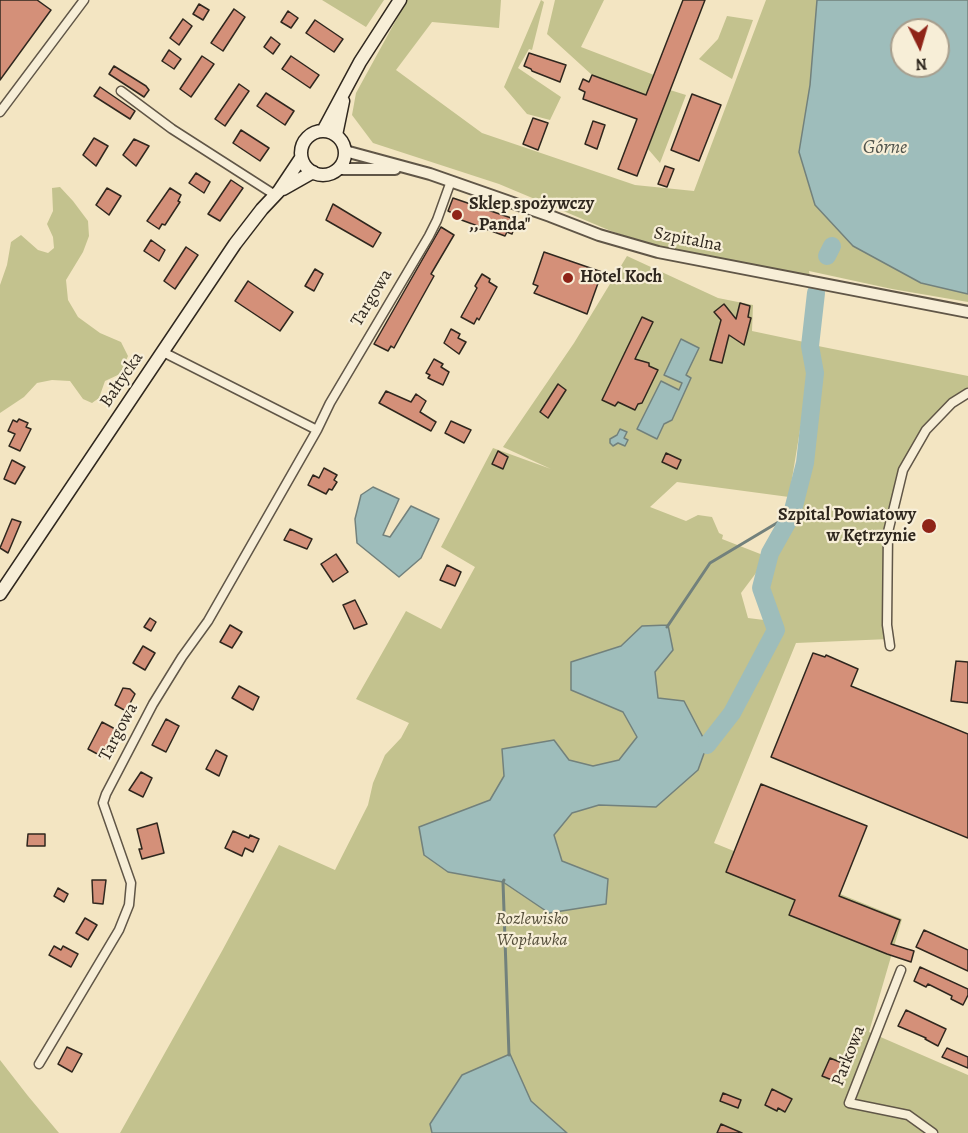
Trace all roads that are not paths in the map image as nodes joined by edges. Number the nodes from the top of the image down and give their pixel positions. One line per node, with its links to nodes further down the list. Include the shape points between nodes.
1 (84, 0): 5 (street)
2 (399, 0): 3 (main road)
3 (347, 85): 6 (main road); 7 (main road)
4 (121, 91): 14 (street, via 172,129)
5 (0, 112)
6 (323, 130): 7 (main road); 9 (main road, via 306,139)
7 (336, 135): 8 (main road)
8 (345, 151): 10 (main road); 11 (street, Szpitalna)
9 (302, 158): 12 (main road); 14 (main road, Bałtycka)
10 (338, 169): 11 (street, Szpitalna); 12 (main road, via 326,175)
11 (410, 169): 13 (street, Szpitalna)
12 (313, 172): 14 (main road, Bałtycka)
13 (451, 181): 15 (street, Szpitalna, via 598,235 658,252); 18 (street, Targowa, via 429,236)
14 (277, 193): 16 (main road, Bałtycka, via 236,244)
15 (968, 312)
16 (164, 352): 18 (street); 19 (main road, Bałtycka)
17 (968, 393): 20 (street, via 952,403 926,430 903,470 888,532)
18 (317, 430): 22 (street, Targowa, via 208,621 153,704 106,794 103,803 131,883 129,905 119,930)
19 (0, 594)
20 (890, 646)
21 (901, 970): 23 (street, Parkowa, via 849,1103 908,1115)
22 (39, 1064)
23 (933, 1133)

